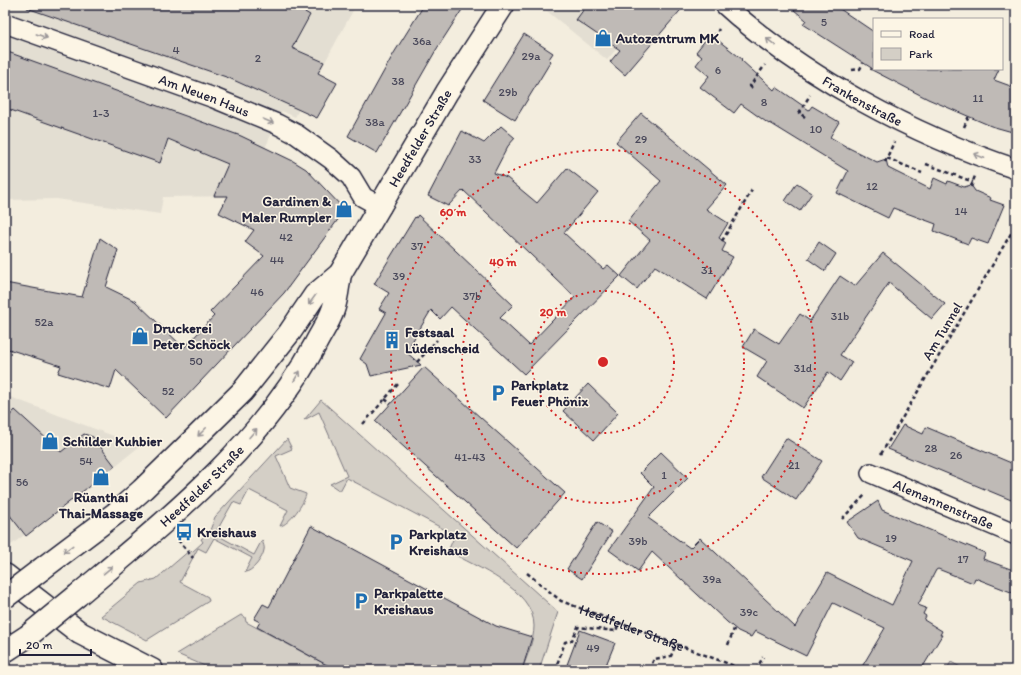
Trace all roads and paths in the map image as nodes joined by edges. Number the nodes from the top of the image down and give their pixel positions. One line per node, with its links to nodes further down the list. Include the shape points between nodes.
1 (503, 5): 20 (main road, Heedfelder Straße, via 451,85)
2 (725, 5): 4 (street, Frankenstraße, one-way to 2)
3 (5, 22): 20 (street, Am Neuen Haus, one-way to 20, via 214,98 277,124 331,158 352,177 363,197)
4 (777, 47): 5 (street, Frankenstraße); 6 (path, via 750,86)
5 (820, 77): 8 (path, via 798,113); 14 (street, Frankenstraße, one-way to 5, via 936,138)
6 (752, 88)
7 (969, 116): 9 (path)
8 (805, 117)
9 (962, 132)
10 (893, 145): 11 (path)
11 (887, 158): 12 (path); 15 (path)
12 (885, 162)
13 (926, 164): 17 (path)
14 (1016, 169)
15 (922, 173)
16 (975, 176): 17 (path)
17 (972, 182): 18 (path)
18 (971, 187)
19 (752, 190): 22 (path)
20 (381, 206): 23 (main road, Heedfelder Straße)
21 (1016, 225): 30 (path, Am Tunnel)
22 (722, 241)
23 (340, 274): 36 (main road, Heedfelder Straße, one-way to 36, bridge, via 315,295 268,362 233,402 142,490); 41 (main road, Heedfelder Straße, one-way to 23, bridge, via 28,636 157,528 210,479 275,408 301,371 333,309)
24 (436, 340): 25 (path)
25 (417, 362)
26 (399, 383): 27 (path)
27 (385, 399): 28 (path); 29 (path)
28 (391, 404)
29 (363, 424)
30 (885, 447)
31 (876, 476): 32 (path); 33 (street, Alemannenstraße)
32 (842, 519)
33 (1016, 535)
34 (528, 573): 37 (path, Heedfelder Straße, via 561,602)
35 (5, 575): 43 (main road, via 80,633)
36 (5, 597)
37 (619, 623): 39 (path, Heedfelder Straße); 44 (path, via 616,631 578,627 572,640 565,642)
38 (734, 629): 40 (path)
39 (676, 644): 45 (path, via 671,656 654,658); 46 (path, Heedfelder Straße)
40 (728, 645)
41 (5, 651)
42 (763, 657): 47 (path)
43 (152, 670)
44 (554, 670)
45 (649, 670)
46 (745, 670)
47 (756, 670)

